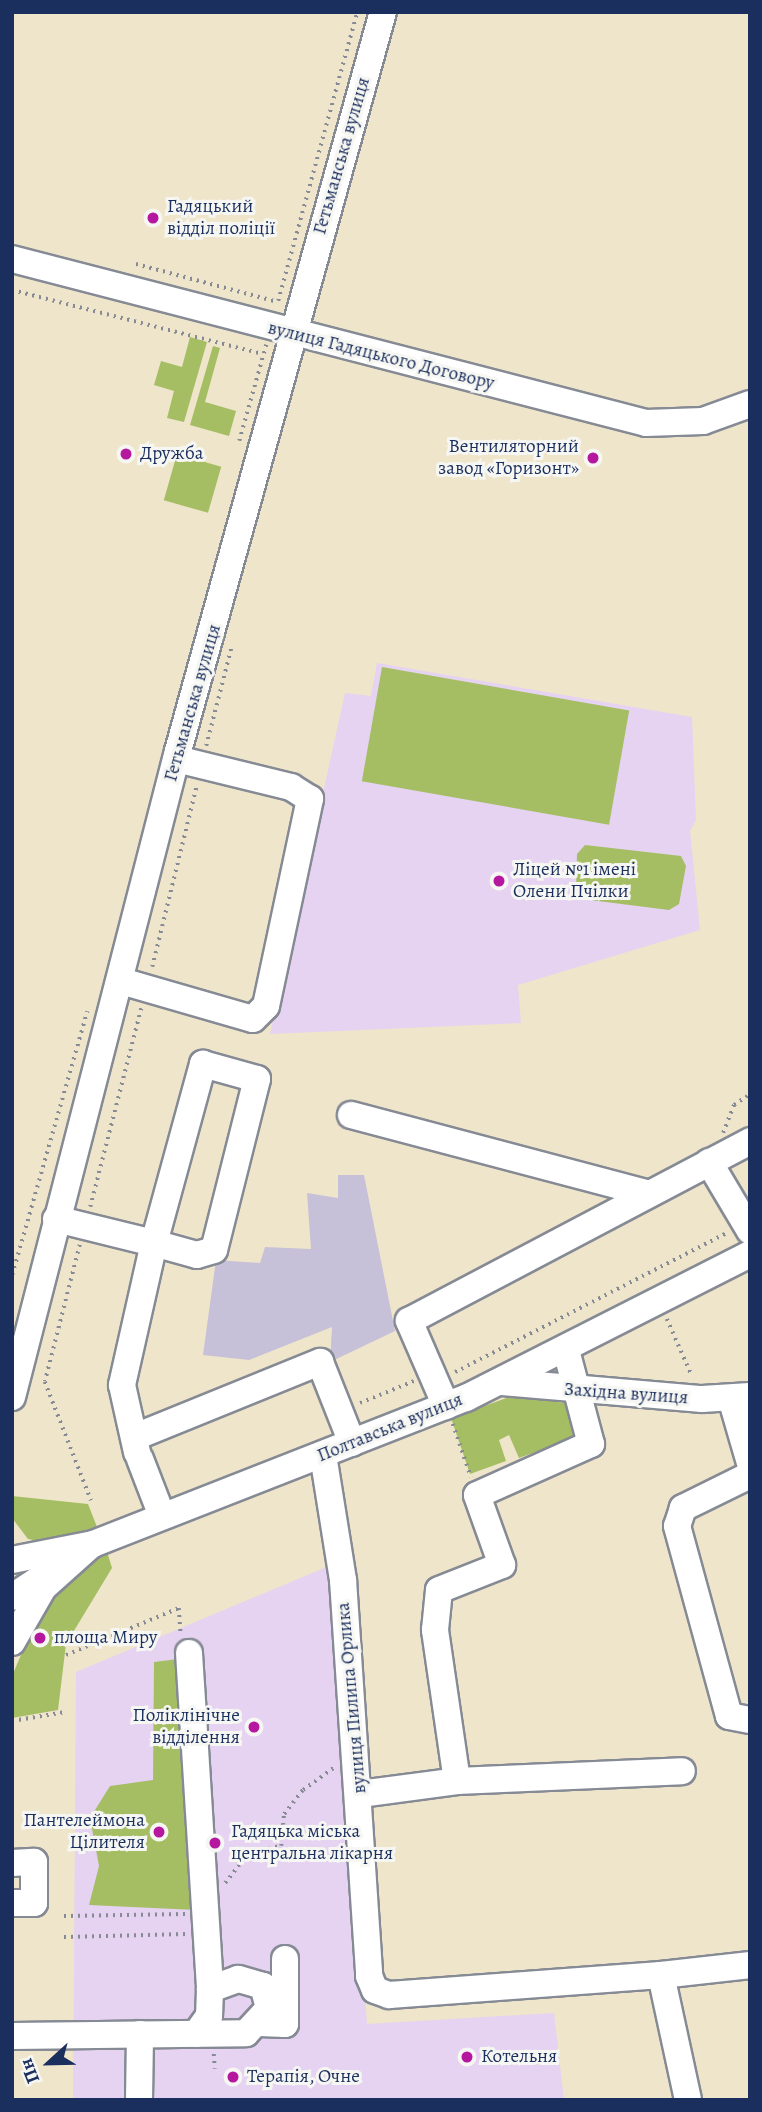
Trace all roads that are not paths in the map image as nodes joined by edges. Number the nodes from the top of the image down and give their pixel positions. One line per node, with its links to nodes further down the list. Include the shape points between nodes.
1 (383, 12): 3 (street, Гетьманська вулиця)
2 (12, 259): 3 (street, вулиця Гадяцького Договору)
3 (281, 331): 4 (street, вулиця Гадяцького Договору, via 646,424 703,421); 5 (street, Гетьманська вулиця)
4 (749, 409)
5 (176, 759): 6 (street, Гетьманська вулиця); 6 (street, via 291,786 310,799 265,1006 253,1019)
6 (121, 981): 11 (street, Гетьманська вулиця)
7 (351, 1115): 10 (street)
8 (750, 1141): 9 (street)
9 (709, 1162): 10 (street); 12 (street)
10 (649, 1194): 21 (street, via 409,1321)
11 (56, 1219): 13 (street); 15 (street, Гетьманська вулиця)
12 (747, 1227)
13 (154, 1243): 13 (street, via 203,1064 257,1079 214,1250 197,1255); 23 (street, via 122,1385)
14 (750, 1254): 16 (street, Полтавська вулиця)
15 (18, 1350): 19 (street, Гетьманська вулиця)
16 (566, 1350): 17 (street, Полтавська вулиця); 18 (street)
17 (502, 1382): 18 (street, Західна вулиця); 21 (street, Полтавська вулиця)
18 (579, 1392): 20 (street, Західна вулиця); 37 (street, via 591,1444 477,1495 502,1565 439,1590 435,1630)
19 (12, 1396)
20 (741, 1398): 25 (street)
21 (446, 1406): 22 (street, Полтавська вулиця)
22 (352, 1443): 23 (street, via 320,1362); 24 (street, Полтавська вулиця)
23 (137, 1449): 27 (street)
24 (323, 1455): 27 (street, Полтавська вулиця); 38 (street, вулиця Пилипа Орлика, via 343,1580)
25 (750, 1463)
26 (750, 1475): 35 (street, via 682,1508 677,1526 729,1716)
27 (162, 1516): 29 (street, Полтавська вулиця)
28 (12, 1544): 30 (street)
29 (93, 1544): 30 (street, Полтавська вулиця); 32 (street); 33 (street, via 43,1588)
30 (44, 1553): 31 (street, Полтавська вулиця)
31 (12, 1560)
32 (12, 1597)
33 (12, 1642)
34 (189, 1653): 44 (street, via 201,1911)
35 (750, 1720)
36 (682, 1772): 37 (street)
37 (457, 1781): 38 (street)
38 (360, 1794): 43 (street, вулиця Пилипа Орлика, via 369,1976 375,1990 389,1995)
39 (12, 1863): 40 (street, via 34,1862 34,1903)
40 (12, 1903)
41 (285, 1959): 45 (street, via 285,2024)
42 (750, 1965): 43 (street, вулиця Пилипа Орлика)
43 (661, 1975): 50 (street)
44 (210, 1989): 45 (street, via 238,1979 263,1986 269,2008); 47 (street, via 209,2016)
45 (259, 2023): 47 (street, via 246,2033)
46 (140, 2034): 47 (street); 48 (street); 49 (street)
47 (196, 2034)
48 (12, 2036)
49 (135, 2099)
50 (688, 2100)

